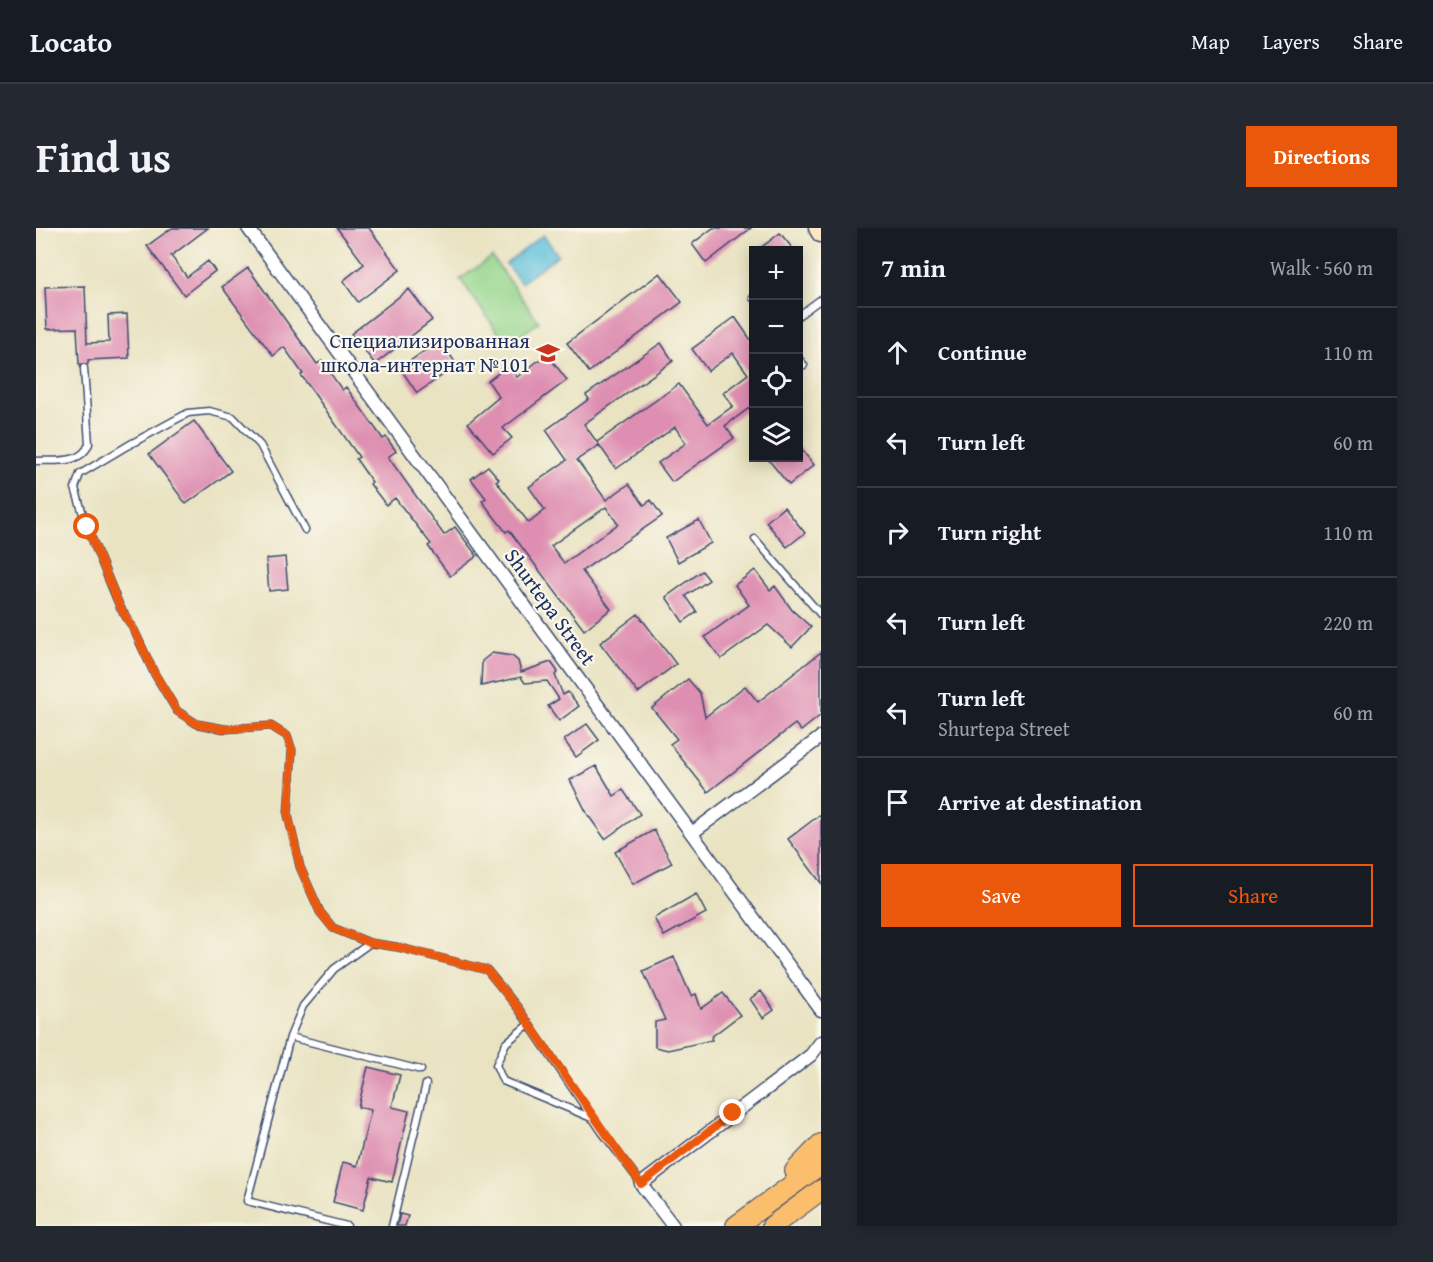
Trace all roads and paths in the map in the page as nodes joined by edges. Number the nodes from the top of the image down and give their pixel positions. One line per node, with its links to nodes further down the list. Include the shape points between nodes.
1 (248, 228): 12 (street, Shurtepa Street)
2 (818, 228): 3 (main road)
3 (821, 232)
4 (821, 299): 5 (lane)
5 (803, 312)
6 (84, 368): 7 (lane, via 89,444 86,452 78,459)
7 (36, 461)
8 (306, 530): 13 (lane, via 260,445 233,417 209,411 188,413 127,446 80,474 75,488 120,607 177,711 197,724 225,729 271,726 287,736 292,750 288,815 300,867 320,912 333,928)
9 (755, 538): 10 (lane)
10 (821, 615)
11 (821, 737): 12 (street)
12 (692, 833): 14 (street, Shurtepa Street)
13 (370, 943): 15 (lane, via 487,970); 16 (lane, via 334,969 303,1006)
14 (821, 1010)
15 (529, 1024): 20 (lane); 20 (lane, via 506,1043 496,1065 502,1081)
16 (290, 1037): 18 (lane); 27 (lane, via 247,1201)
17 (821, 1042): 23 (street, via 812,1055)
18 (421, 1070)
19 (426, 1084): 28 (lane)
20 (594, 1119): 23 (lane)
21 (821, 1144): 26 (main road)
22 (821, 1164): 26 (main road)
23 (641, 1184): 29 (street)
24 (821, 1190): 31 (main road)
25 (821, 1203): 31 (main road)
26 (758, 1210): 30 (main road)
27 (346, 1226)
28 (392, 1226)
29 (673, 1226)
30 (736, 1226)
31 (772, 1226)

